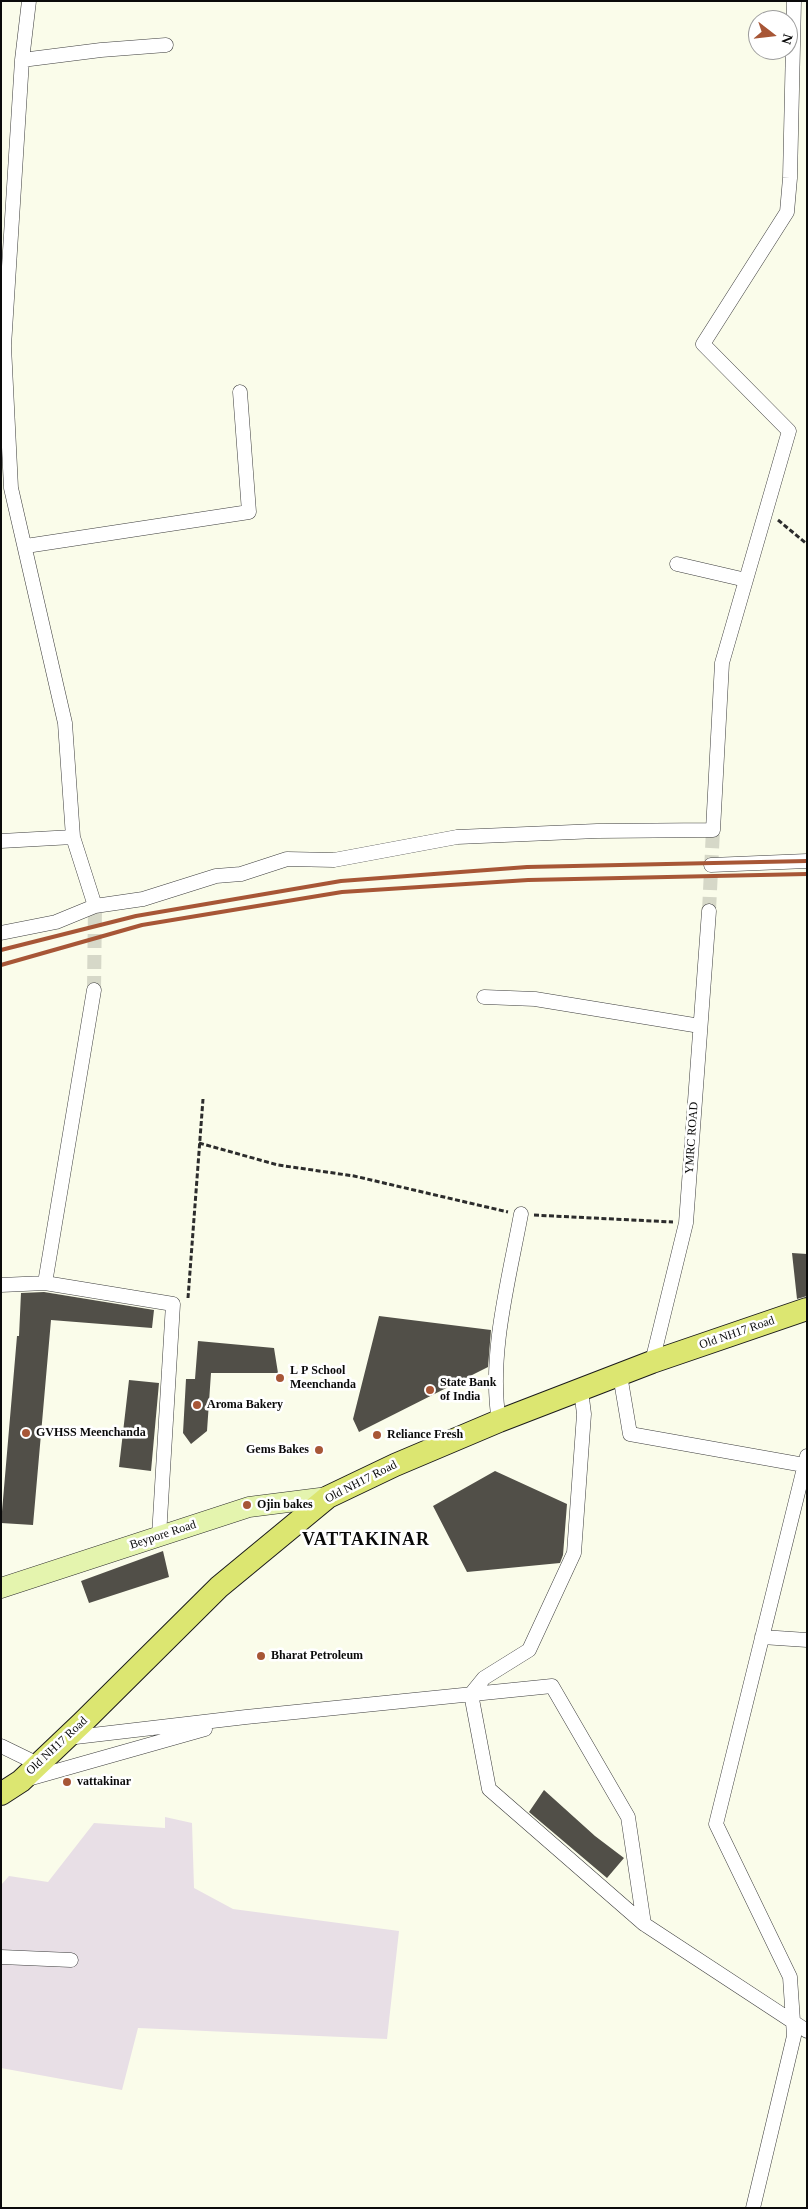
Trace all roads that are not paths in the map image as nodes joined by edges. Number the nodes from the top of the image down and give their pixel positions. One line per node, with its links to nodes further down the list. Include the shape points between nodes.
1 (29, 1): 4 (street)
2 (794, 1): 8 (street, via 787,212 703,344 789,431)
3 (166, 45): 4 (street)
4 (22, 60): 6 (street, via 4,346 11,488)
5 (240, 392): 6 (street, via 249,512)
6 (26, 546): 9 (street, via 65,723)
7 (677, 564): 8 (street)
8 (746, 580): 13 (street, via 722,663 713,830 597,831 457,838 334,860 287,859 241,874 216,876 143,900)
9 (73, 837): 10 (street); 13 (street)
10 (1, 841)
11 (807, 860): 12 (street)
12 (711, 865)
13 (95, 906): 15 (street, via 56,922)
14 (709, 911): 18 (street, YMRC ROAD)
15 (1, 933)
16 (94, 990): 20 (street)
17 (484, 997): 18 (street, via 535,999)
18 (700, 1026): 23 (street, YMRC ROAD, via 686,1223)
19 (521, 1214): 26 (street, via 498,1341 496,1405)
20 (45, 1283): 21 (street); 29 (street, via 174,1304)
21 (1, 1285)
22 (807, 1309): 23 (main road, Old NH17 Road)
23 (652, 1362): 24 (main road, Old NH17 Road)
24 (620, 1375): 25 (main road, Old NH17 Road); 27 (street, via 630,1434)
25 (581, 1390): 26 (main road, Old NH17 Road); 33 (street, via 584,1414 574,1553 529,1650 484,1678)
26 (499, 1421): 28 (main road, Old NH17 Road, via 395,1464)
27 (806, 1461): 31 (street)
28 (328, 1497): 29 (main road, Beypore Road, via 249,1507); 35 (main road, Old NH17 Road, via 219,1588)
29 (159, 1536): 30 (main road, Beypore Road)
30 (1, 1588)
31 (762, 1637): 32 (street); 43 (street, via 716,1824 790,1977)
32 (807, 1640)
33 (471, 1694): 34 (street); 40 (street, via 489,1789); 40 (street, via 552,1686 628,1817)
34 (246, 1717): 35 (street); 38 (street)
35 (64, 1738): 37 (main road, Old NH17 Road)
36 (1, 1746): 37 (street)
37 (38, 1764): 38 (main road, Old NH17 Road)
38 (21, 1781): 39 (main road, Old NH17 Road)
39 (1, 1794)
40 (644, 1924): 43 (street)
41 (1, 1957): 42 (street)
42 (71, 1960)
43 (793, 2022): 44 (street); 45 (street, via 794,2036)
44 (807, 2031)
45 (753, 2208)

